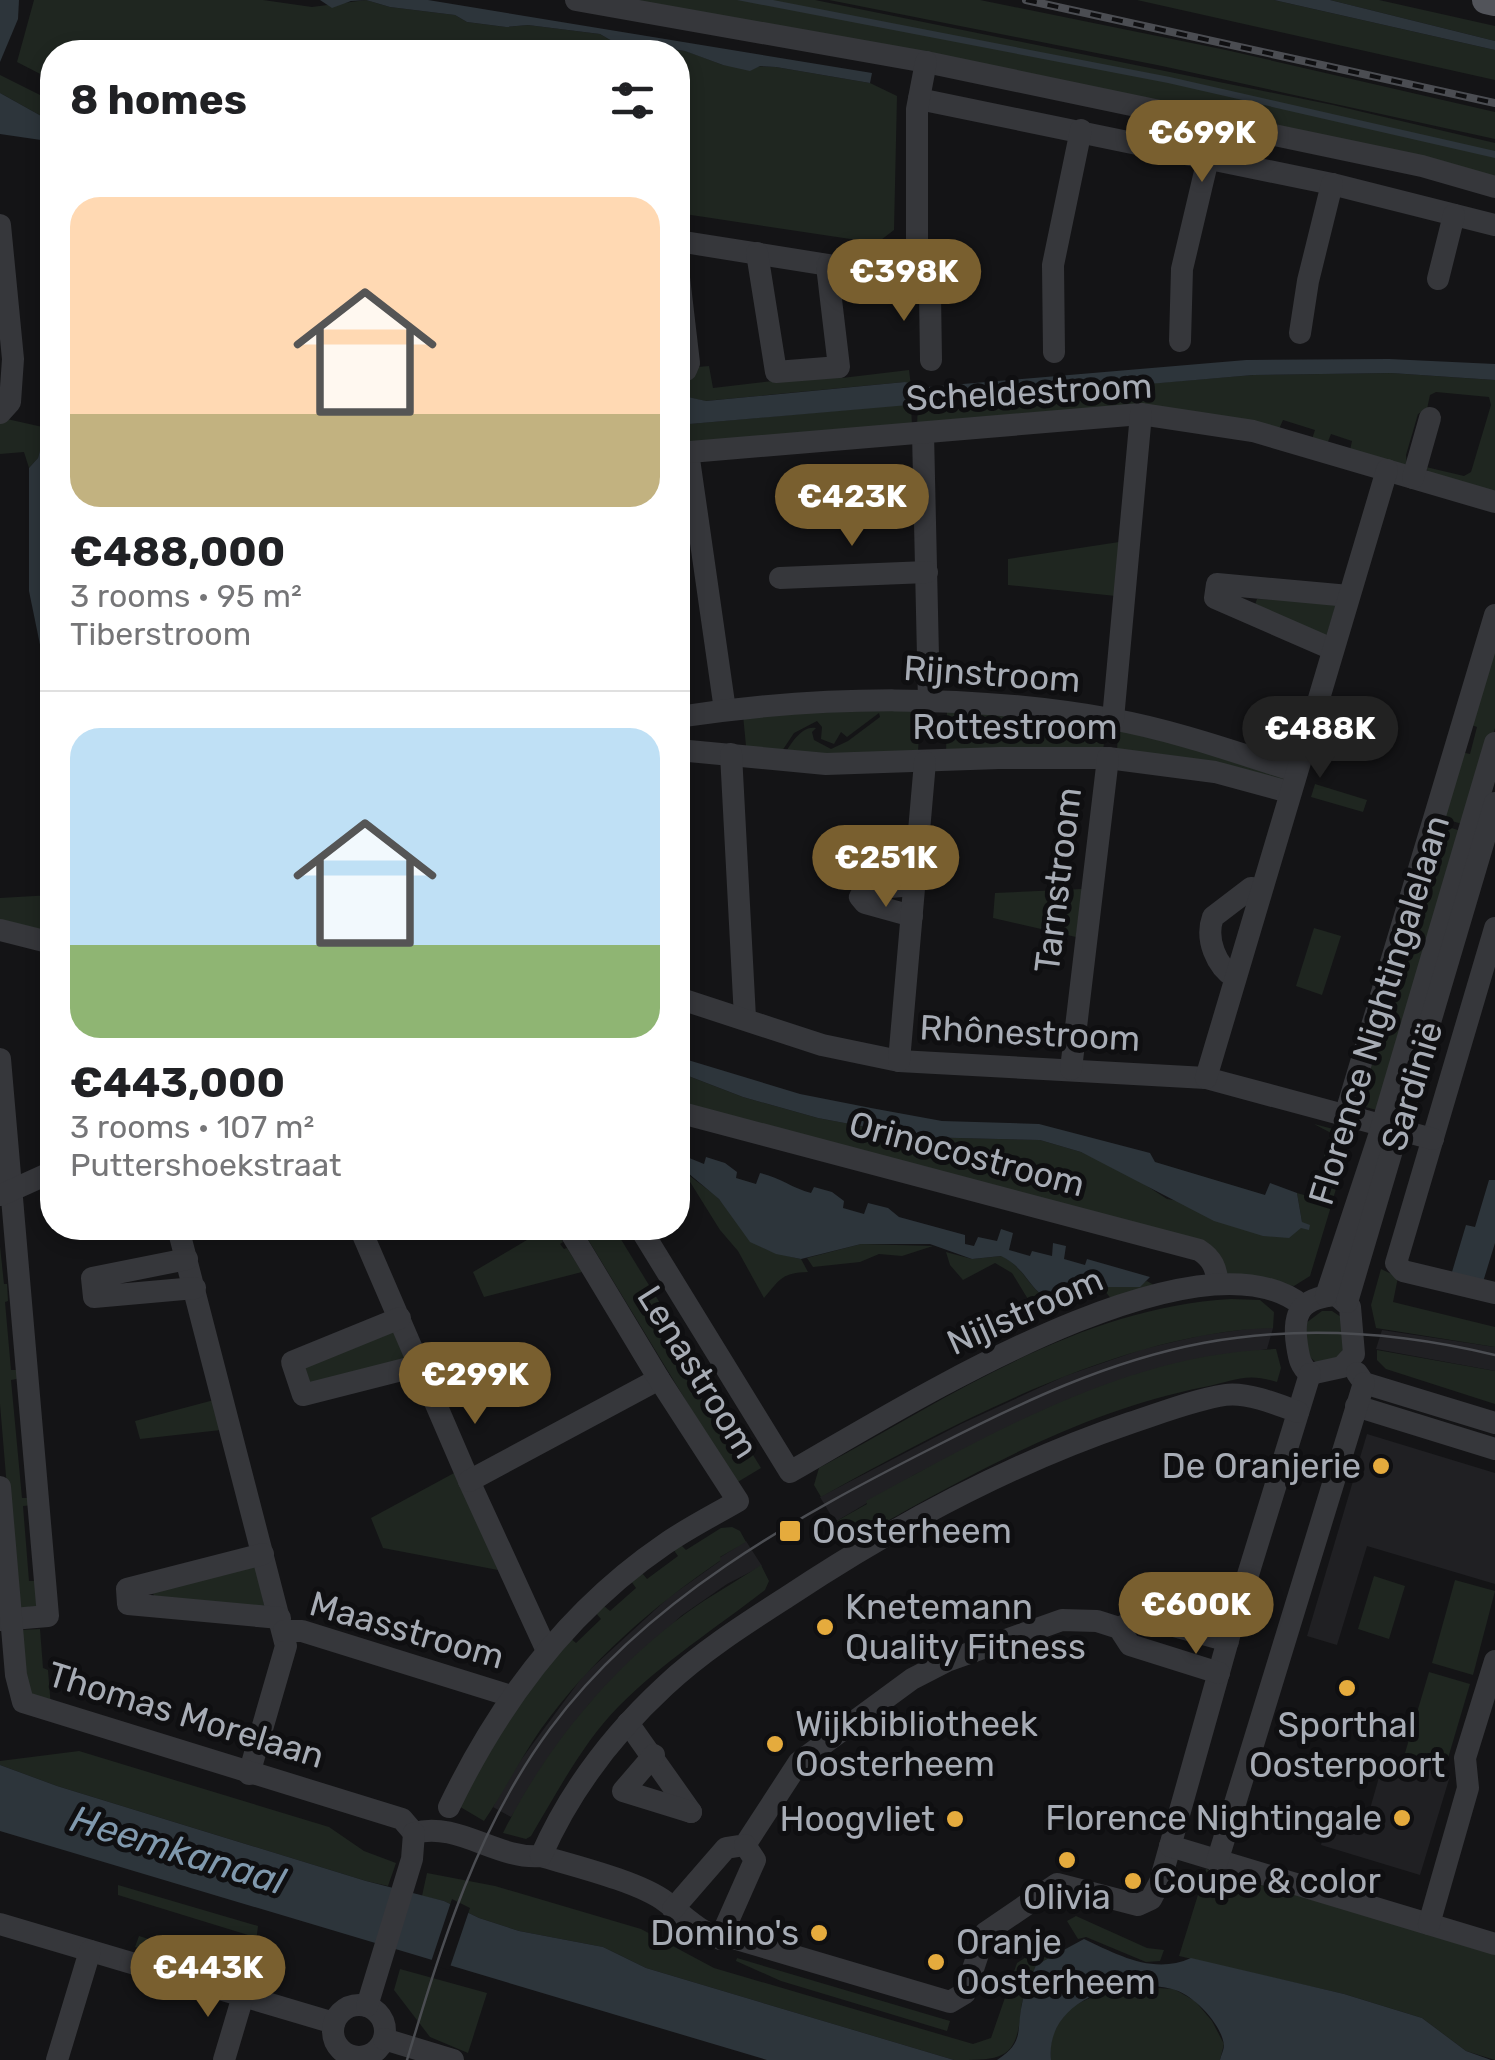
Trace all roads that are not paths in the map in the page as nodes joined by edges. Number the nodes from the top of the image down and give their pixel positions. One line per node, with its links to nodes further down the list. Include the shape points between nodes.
1 (576, 0): 4 (street)
2 (1486, 0): 3 (main road)
3 (1495, 2)
4 (926, 62): 5 (street); 9 (street)
5 (919, 99): 6 (street); 16 (street, via 918,261)
6 (1081, 130): 7 (street); 20 (street, via 1052,265)
7 (1208, 159): 8 (street); 19 (street, via 1182,269)
8 (1332, 184): 10 (street); 18 (street)
9 (1495, 187)
10 (1454, 215): 12 (street); 17 (street)
11 (0, 224): 22 (street, via 13,359 10,402)
12 (1495, 225)
13 (690, 244): 14 (street)
14 (757, 253): 15 (street); 15 (street, via 776,372 840,367)
15 (827, 266): 16 (street)
16 (909, 273): 21 (street, via 930,294)
17 (1438, 279)
18 (1300, 333)
19 (1180, 341)
20 (1054, 352)
21 (930, 360)
22 (0, 413)
23 (1141, 414): 25 (street, Scheldestroom); 27 (street, Scheldestroom, via 1253,431); 41 (street)
24 (1430, 418): 28 (street)
25 (922, 433): 26 (street, Scheldestroom); 31 (street)
26 (690, 451)
27 (1387, 470): 28 (street, Scheldestroom); 34 (street)
28 (1413, 478): 30 (street, Scheldestroom)
29 (690, 494): 39 (street)
30 (1495, 502)
31 (927, 572): 32 (street); 38 (street)
32 (780, 578)
33 (1254, 587): 34 (street); 35 (street); 35 (street, via 1217,584 1215,598)
34 (1349, 596): 37 (street)
35 (1247, 612): 37 (street)
36 (1495, 615): 64 (street)
37 (1332, 650): 47 (street)
38 (929, 702): 39 (street, Rijnstroom); 41 (street, Rijnstroom)
39 (726, 710): 40 (street, Rijnstroom)
40 (690, 715)
41 (1112, 719): 47 (street, Rijnstroom)
42 (1495, 743): 65 (street, Florence Nightingalelaan)
43 (690, 751): 44 (street, Rottestroom)
44 (731, 754): 46 (street, Rottestroom, via 826,764); 58 (street)
45 (1108, 758): 46 (street, Rottestroom); 47 (street, Rottestroom); 61 (street, Tarnstroom)
46 (924, 762): 49 (street)
47 (1292, 781): 50 (street)
48 (1495, 803): 65 (street, Florence Nightingalelaan)
49 (914, 885): 51 (street); 51 (street, via 865,889 860,897 864,904)
50 (1261, 889): 55 (street); 55 (street, via 1251,888 1212,917 1209,935 1221,968)
51 (912, 916): 60 (street)
52 (1495, 928): 57 (street, Sardinië)
53 (0, 930): 54 (street)
54 (40, 940)
55 (1234, 978): 62 (street)
56 (690, 1002): 58 (street, Rhônestroom)
57 (1484, 1007): 66 (street, Sardinië)
58 (745, 1018): 60 (street, Rhônestroom)
59 (0, 1060): 68 (street)
60 (899, 1062): 61 (street, Rhônestroom)
61 (1072, 1069): 62 (street, Rhônestroom)
62 (1206, 1078): 64 (street, Rhônestroom)
63 (690, 1115): 74 (street, Orinocostroom, via 1199,1250 1210,1256)
64 (1345, 1116): 65 (street, Rhônestroom)
65 (1390, 1127): 66 (street, Rhônestroom); 77 (street, Florence Nightingalelaan)
66 (1433, 1140): 76 (street, Sardinië, via 1396,1263 1403,1272)
67 (40, 1177): 68 (street)
68 (6, 1193): 92 (street, via 48,1616)
69 (181, 1240): 73 (street)
70 (365, 1240): 79 (street)
71 (575, 1240): 83 (street, Lenastroom)
72 (647, 1240): 74 (street, Nijlstroom, via 790,1472 1064,1325 1172,1291)
73 (187, 1259): 75 (street); 75 (street, via 92,1278 94,1298)
74 (1218, 1284): 78 (street, Nijlstroom, via 1284,1293)
75 (195, 1288): 91 (street)
76 (1495, 1293)
77 (1336, 1299): 78 (street); 80 (street, via 1355,1348)
78 (1303, 1306): 82 (street, via 1294,1326 1299,1360)
79 (400, 1318): 81 (street); 81 (street, via 292,1362 303,1394)
80 (1349, 1362): 82 (street); 84 (street)
81 (421, 1365): 89 (street)
82 (1310, 1374): 86 (street)
83 (658, 1378): 89 (street); 96 (street, Lenastroom, via 738,1501 665,1544)
84 (1364, 1383): 85 (street); 87 (street)
85 (1356, 1406): 88 (street); 108 (street)
86 (1298, 1412): 95 (street); 100 (street, via 1229,1394 1086,1438 1020,1467 798,1590 666,1684)
87 (1495, 1423)
88 (1495, 1449)
89 (469, 1481): 96 (street)
90 (0, 1487): 92 (street, Thomas Morelaan)
91 (264, 1554): 93 (street); 93 (street, Maasstroom, via 127,1589 128,1604)
92 (6, 1620): 102 (street, Thomas Morelaan, via 23,1702)
93 (282, 1625): 99 (street, Maasstroom); 102 (street, via 286,1646)
94 (1118, 1628): 95 (street, via 1141,1617); 98 (street, via 1130,1645); 105 (street, via 1062,1620 947,1660 912,1680 799,1762)
95 (1228, 1641): 98 (street)
96 (547, 1651): 99 (street)
97 (1495, 1661): 111 (street)
98 (1219, 1673): 106 (street)
99 (511, 1696): 103 (street)
100 (628, 1723): 101 (street); 107 (street, via 572,1796)
101 (654, 1755)
102 (249, 1774): 104 (street, Thomas Morelaan, via 402,1819)
103 (449, 1807)
104 (414, 1833): 107 (street, via 434,1829 523,1858); 116 (street)
105 (745, 1845): 109 (street, via 726,1848); 112 (street, via 755,1860)
106 (1170, 1846): 108 (street); 112 (street, via 1151,1899 1138,1905 1057,1884 986,1933 965,1992 950,2002)
107 (541, 1856): 109 (street, via 648,1892)
108 (1218, 1862): 111 (street)
109 (673, 1908): 112 (street)
110 (0, 1924): 114 (street)
111 (1429, 1924): 113 (street)
112 (720, 1939)
113 (1495, 1944)
114 (90, 1951): 115 (street); 120 (street)
115 (244, 1996): 117 (street); 121 (street)
116 (366, 2006): 117 (street, via 347,2008); 118 (street, via 381,2016)
117 (334, 2024): 119 (street, via 334,2040)
118 (384, 2039): 119 (street, via 378,2050); 122 (street)
119 (351, 2058)
120 (57, 2060)
121 (224, 2060)
122 (454, 2060)

